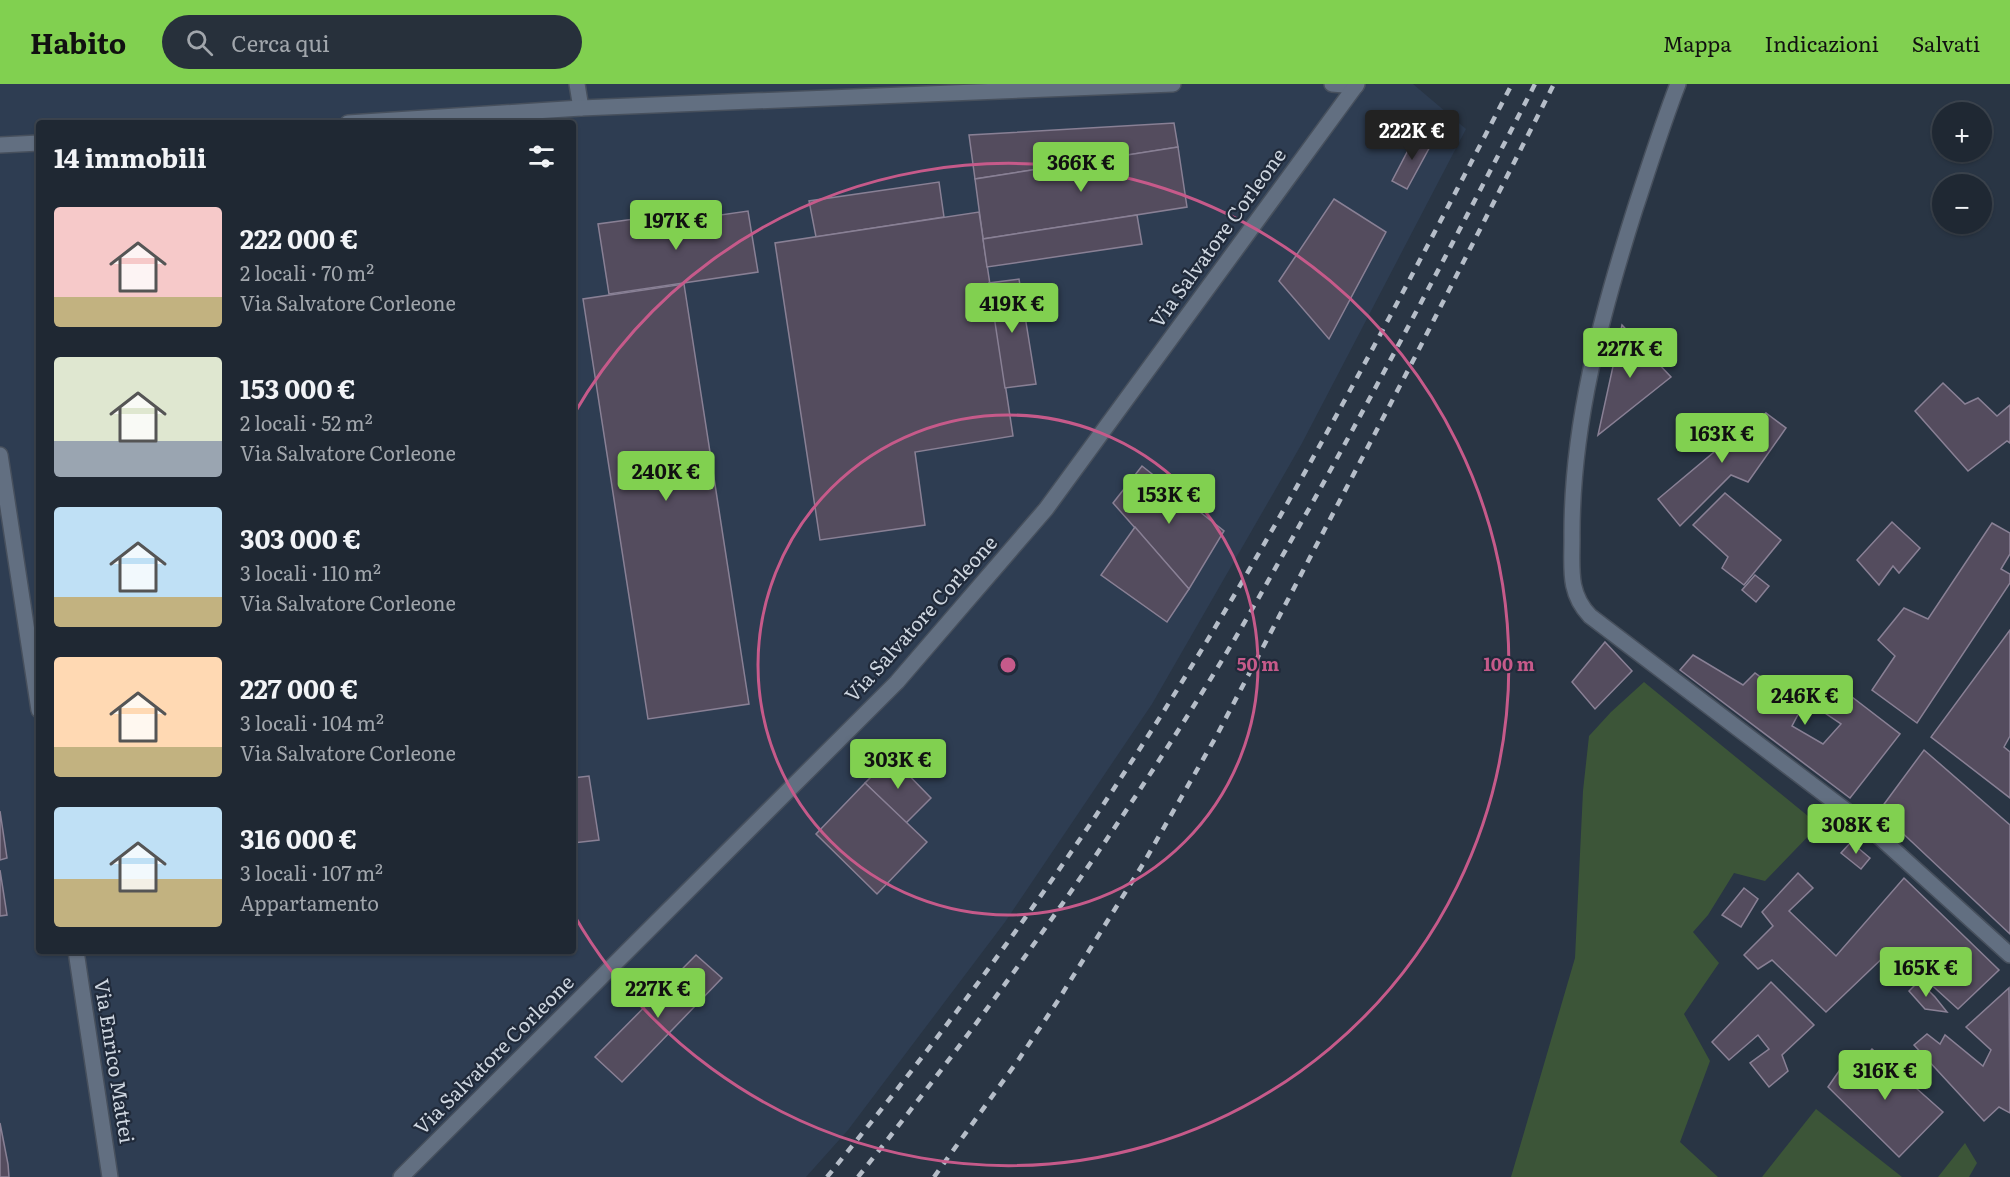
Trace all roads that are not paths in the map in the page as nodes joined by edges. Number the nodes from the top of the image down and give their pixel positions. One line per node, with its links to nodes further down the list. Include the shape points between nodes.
1 (578, 84): 6 (street)
2 (1173, 84): 6 (street)
3 (1332, 84): 5 (street)
4 (1678, 84): 13 (street, via 1623,248 1582,410 1574,468 1575,596 1590,616 1873,831)
5 (1356, 85): 15 (street, Via Salvatore Corleone, via 1046,509 897,682)
6 (581, 108): 7 (street)
7 (395, 120)
8 (36, 142): 9 (street)
9 (0, 145)
10 (0, 455): 11 (street)
11 (36, 690)
12 (76, 954): 14 (street, Via Enrico Mattei)
13 (2010, 956)
14 (110, 1177)
15 (401, 1177)

